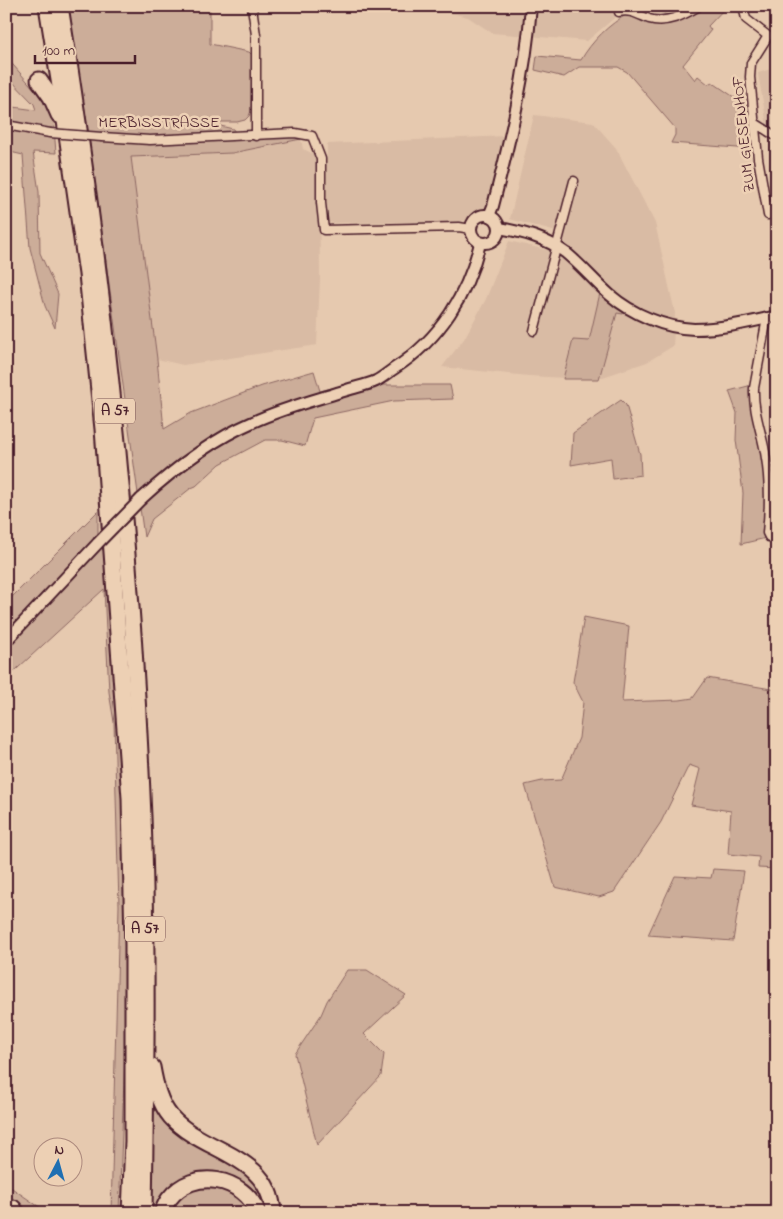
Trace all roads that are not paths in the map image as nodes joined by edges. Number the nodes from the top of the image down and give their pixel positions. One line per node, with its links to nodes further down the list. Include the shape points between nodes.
1 (47, 6): 13 (highway, A 57)
2 (60, 6): 25 (highway, A 57, via 91,205 128,552 143,819)
3 (531, 6): 16 (street, via 514,122)
4 (698, 6): 7 (street, via 665,20 628,11)
5 (743, 6): 9 (street, ZUM GIESENHOF, via 746,18 768,36 751,63)
6 (252, 7): 11 (street, via 256,43)
7 (619, 12)
8 (39, 80): 13 (highway, via 57,108)
9 (754, 123): 12 (street); 15 (street, ZUM GIESENHOF)
10 (6, 126): 11 (street, MERBISSTRASSE, bridge, via 50,133 150,140)
11 (256, 136): 18 (street, MERBISSTRASSE, via 295,133 312,136 321,158 320,203 324,230)
12 (777, 137)
13 (72, 175): 26 (highway, A 57, via 87,274 102,420 130,798 133,954)
14 (574, 181): 20 (street)
15 (768, 215)
16 (489, 216): 17 (street, via 496,220); 18 (street, via 477,218)
17 (499, 228): 19 (street, via 496,239); 20 (street, via 533,236)
18 (471, 229): 19 (street, via 473,237)
19 (480, 243): 24 (street, bridge, via 456,305 440,329 421,348 377,380 252,422 179,466 141,499)
20 (557, 247): 21 (street, via 612,297 636,312 669,325 693,329); 22 (street)
21 (772, 317): 23 (street, via 753,399 770,486 768,533 769,537)
22 (534, 331)
23 (777, 538)
24 (6, 642)
25 (146, 1038): 27 (highway, A 57); 30 (highway, via 158,1094 171,1117 185,1130 256,1172 272,1199)
26 (130, 1213)
27 (144, 1213)
28 (162, 1213): 29 (highway, via 178,1190 202,1179 228,1182 240,1188)
29 (258, 1213)
30 (273, 1213)

